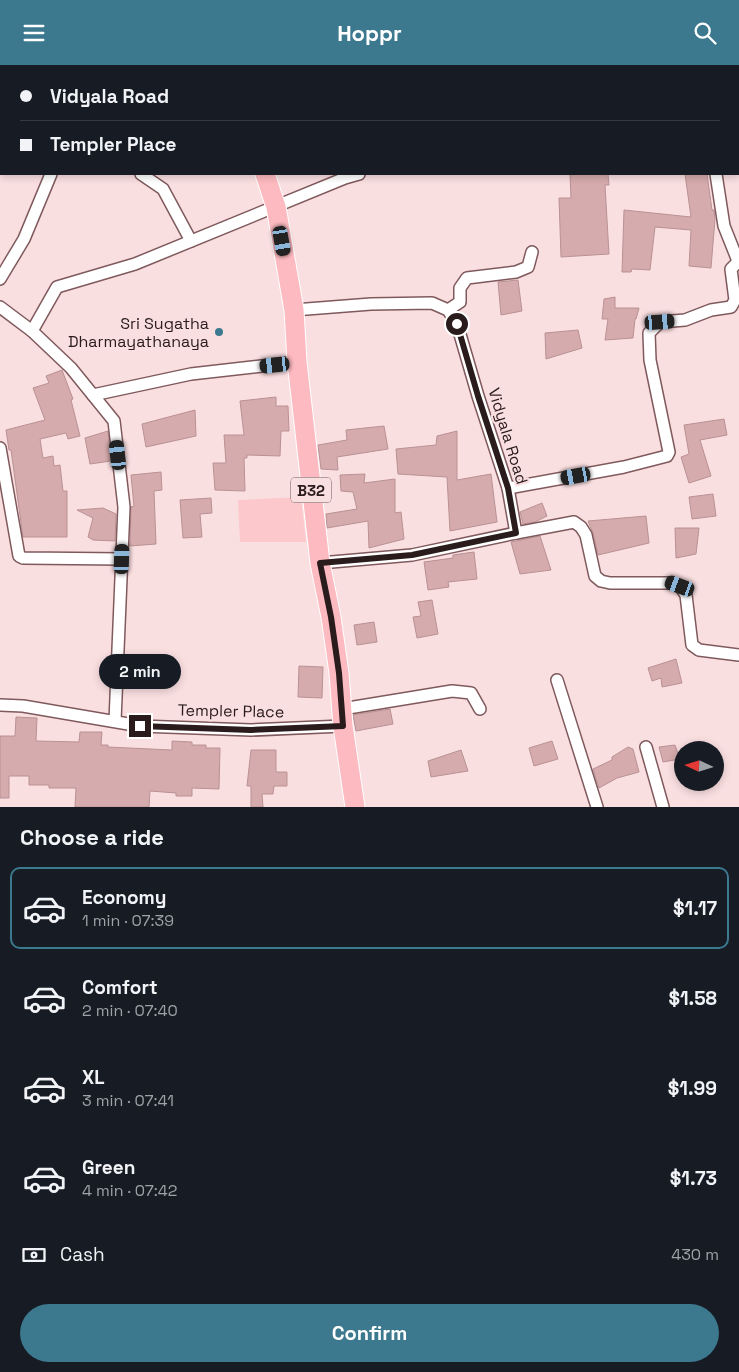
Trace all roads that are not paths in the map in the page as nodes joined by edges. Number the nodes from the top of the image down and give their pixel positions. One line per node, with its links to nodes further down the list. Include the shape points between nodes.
1 (51, 175): 10 (street, via 24,239)
2 (142, 175): 7 (street, via 163,189)
3 (265, 175): 6 (main road, B32)
4 (356, 175): 6 (street)
5 (716, 175): 9 (street, via 724,227)
6 (276, 207): 7 (street); 12 (main road, B32)
7 (191, 241): 14 (street, via 135,264 57,287)
8 (532, 252): 13 (street, via 528,267 516,272 467,278 460,288 460,302)
9 (738, 261): 18 (street, via 731,269 735,300 731,307 711,310 685,320 660,322 649,333 650,360 669,452 667,456)
10 (0, 279)
11 (0, 307): 14 (street)
12 (294, 310): 13 (street, via 432,303); 15 (main road, B32)
13 (448, 310): 18 (street, Vidyala Road, via 457,324)
14 (32, 331): 16 (street, via 71,368)
15 (297, 362): 16 (street, via 191,373); 21 (main road, B32)
16 (93, 395): 20 (street, via 114,421 124,507)
17 (0, 448): 20 (street, via 19,555 23,558)
18 (508, 488): 19 (street, Vidyala Road)
19 (516, 533): 21 (street, via 412,555); 22 (street, via 574,522 586,535 595,576 610,583 671,583 680,586 686,595 692,645 699,650)
20 (122, 559): 27 (street)
21 (320, 563): 26 (main road, B32, via 331,617)
22 (739, 655)
23 (557, 680): 30 (street)
24 (0, 705): 27 (street, Templer Place)
25 (480, 709): 26 (street, Templer Place, via 471,693 452,691)
26 (342, 717): 27 (street, Templer Place, via 251,730 140,726); 29 (main road, B32)
27 (115, 721)
28 (646, 747): 31 (street)
29 (355, 807)
30 (597, 807)
31 (663, 807)

